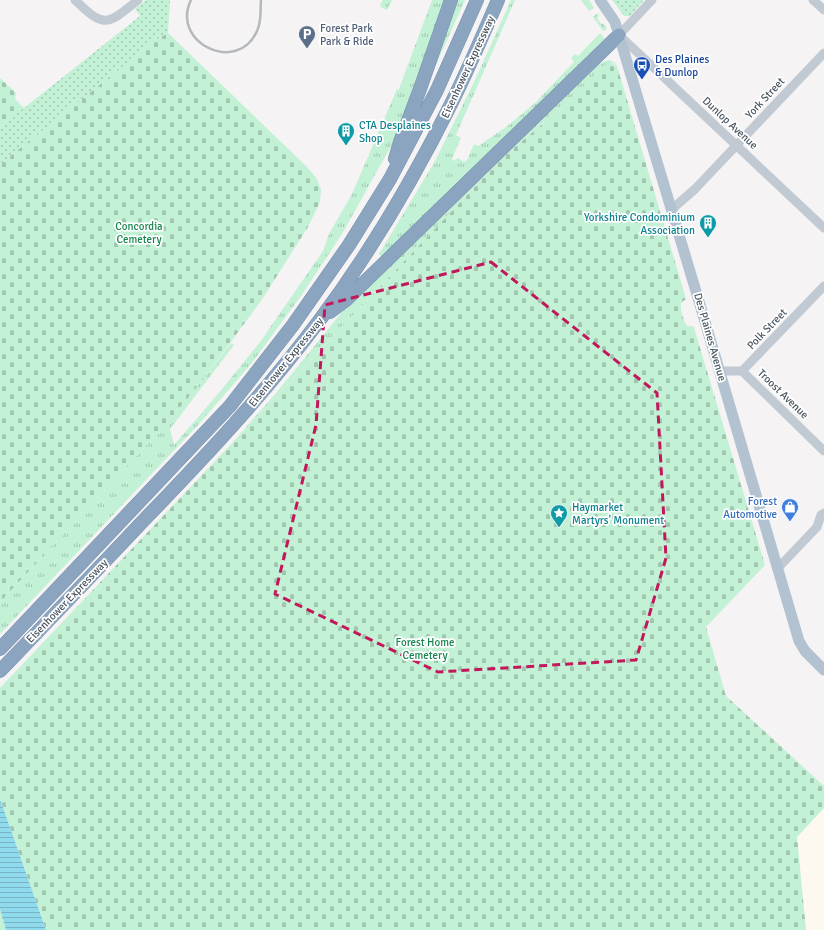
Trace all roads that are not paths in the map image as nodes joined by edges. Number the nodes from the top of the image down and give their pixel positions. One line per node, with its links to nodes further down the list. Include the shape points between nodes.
1 (75, 0): 2 (street, via 89,14 102,20 116,17)
2 (138, 0)
3 (451, 0): 13 (highway, via 400,142)
4 (477, 0): 13 (highway, Eisenhower Expressway, via 437,90)
5 (498, 0): 17 (highway, Eisenhower Expressway, via 452,103 423,159 357,268)
6 (600, 0): 10 (main road, Des Plaines Avenue, via 615,22)
7 (652, 0): 10 (street)
8 (813, 0): 9 (street)
9 (824, 10)
10 (619, 35): 12 (street, Dunlop Avenue); 14 (main road, Des Plaines Avenue); 17 (highway, via 346,300)
11 (824, 53): 12 (street, York Street)
12 (737, 146): 14 (street, York Street); 15 (street, Dunlop Avenue)
13 (390, 179): 24 (highway, Eisenhower Expressway, via 329,276 230,406)
14 (671, 210): 18 (main road, Des Plaines Avenue)
15 (824, 228)
16 (824, 286): 19 (street, Polk Street)
17 (320, 319): 26 (highway, Eisenhower Expressway, via 278,374 234,424)
18 (720, 371): 19 (street); 23 (main road, Des Plaines Avenue)
19 (742, 371): 20 (street, Troost Avenue)
20 (824, 451)
21 (824, 513): 22 (street)
22 (820, 526): 23 (street)
23 (777, 569): 25 (main road, Des Plaines Avenue, via 799,641)
24 (0, 649)
25 (824, 670)
26 (0, 671)

